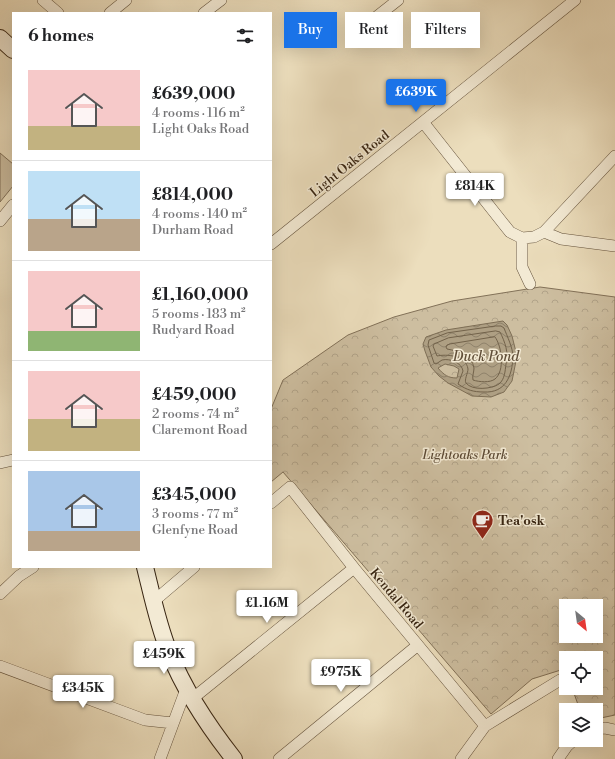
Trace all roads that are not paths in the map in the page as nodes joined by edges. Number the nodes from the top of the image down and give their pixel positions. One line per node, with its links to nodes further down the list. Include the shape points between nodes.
1 (43, 0): 6 (street)
2 (126, 0): 7 (street)
3 (398, 0): 9 (street)
4 (575, 0): 12 (street, Light Oaks Road)
5 (215, 2): 8 (street)
6 (57, 12)
7 (111, 12)
8 (205, 12)
9 (383, 12)
10 (0, 38): 11 (main road)
11 (12, 49)
12 (423, 122): 17 (street, via 510,232); 18 (street, Light Oaks Road)
13 (615, 156): 16 (street)
14 (12, 206): 15 (street)
15 (0, 221)
16 (544, 232): 17 (street, via 534,237); 19 (street, via 561,239)
17 (522, 238): 20 (street, via 522,267)
18 (272, 243)
19 (615, 246)
20 (530, 284)
21 (12, 460): 22 (street)
22 (0, 463)
23 (272, 502): 27 (street, Kendal Road, via 290,487)
24 (31, 568): 28 (street)
25 (146, 568): 29 (main road)
26 (193, 568): 29 (street)
27 (354, 568): 30 (street, Kendal Road); 33 (street)
28 (0, 594)
29 (154, 601): 33 (main road, via 169,652)
30 (418, 644): 35 (street, Kendal Road); 41 (street)
31 (0, 666): 34 (street, via 145,720)
32 (559, 681): 35 (street)
33 (189, 694): 34 (street); 40 (main road)
34 (173, 723): 39 (street)
35 (485, 726): 42 (street)
36 (603, 728): 37 (street)
37 (615, 730)
38 (566, 747): 43 (street)
39 (160, 759)
40 (234, 759)
41 (279, 759)
42 (461, 759)
43 (558, 759)

